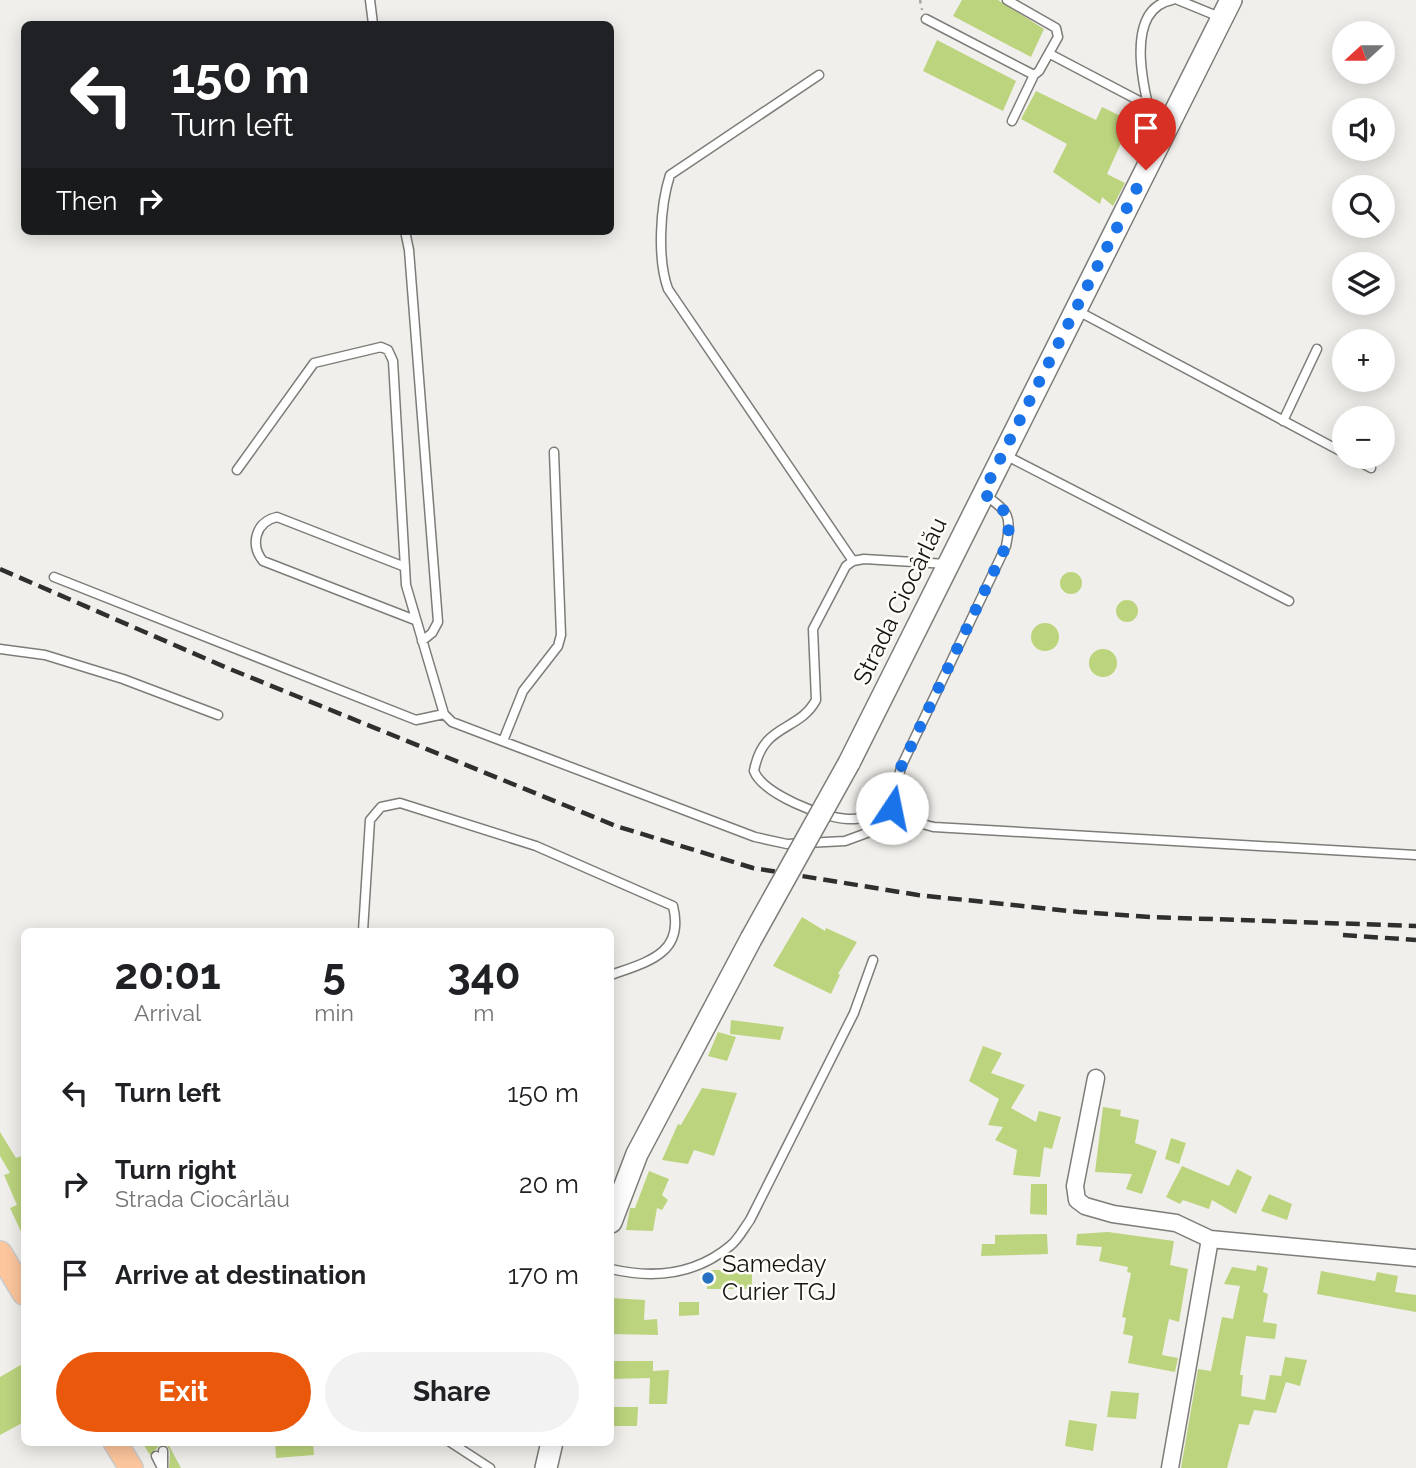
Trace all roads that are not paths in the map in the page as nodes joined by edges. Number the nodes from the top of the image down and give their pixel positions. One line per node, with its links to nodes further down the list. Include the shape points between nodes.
1 (370, 0): 7 (lane)
2 (1007, 0): 8 (lane, via 1056,27 1058,37)
3 (1172, 0): 11 (lane, via 1152,9 1142,25)
4 (1178, 0): 5 (lane)
5 (1226, 9): 13 (main road, Strada Ciocârlău)
6 (926, 19): 10 (lane)
7 (373, 21)
8 (1050, 54): 10 (lane); 11 (lane)
9 (819, 75): 23 (lane, via 670,175 665,192 662,270 668,289)
10 (1034, 75): 12 (lane)
11 (1149, 106): 13 (lane)
12 (1012, 121)
13 (1158, 146): 15 (main road, Strada Ciocârlău)
14 (406, 235): 29 (lane, via 438,622)
15 (1076, 310): 17 (lane); 20 (main road, Strada Ciocârlău)
16 (1317, 349): 17 (lane)
17 (1283, 421): 18 (lane)
18 (1332, 447)
19 (554, 452): 33 (lane, via 561,635 558,646 523,691)
20 (1002, 454): 22 (main road, Strada Ciocârlău); 27 (lane)
21 (237, 471): 25 (lane, via 314,363 381,347 388,350 393,361)
22 (983, 493): 24 (main road, Strada Ciocârlău); 34 (lane, via 1009,516 1006,546 901,767)
23 (853, 561): 24 (lane); 34 (lane, via 813,629 816,700 811,709 761,747 754,771 764,786 803,807 844,819)
24 (947, 564): 40 (main road, Strada Ciocârlău, bridge, via 849,763 637,1154)
25 (405, 567): 28 (lane); 28 (lane, via 277,517 260,526 255,543 263,561)
26 (54, 578): 31 (lane, via 416,720)
27 (1289, 601)
28 (415, 620): 29 (lane)
29 (422, 641): 31 (lane)
30 (0, 649): 32 (lane, via 45,655 123,678)
31 (444, 714): 33 (lane, via 452,722)
32 (218, 715)
33 (503, 741): 34 (lane, via 771,842 845,841 875,830)
34 (889, 814): 35 (lane, via 934,827)
35 (1416, 855)
36 (363, 928): 38 (lane, via 370,820 381,807 400,803 536,846 673,906 678,925 670,944 654,960)
37 (873, 960): 44 (lane, via 854,1013 750,1220 733,1245 680,1272 657,1275)
38 (614, 974)
39 (1096, 1078): 41 (street, via 1074,1186 1077,1200 1113,1214 1176,1223)
40 (614, 1214)
41 (1210, 1239): 43 (street); 54 (street)
42 (0, 1253): 45 (main road)
43 (1416, 1258)
44 (614, 1269)
45 (21, 1288)
46 (117, 1446): 50 (main road)
47 (456, 1446): 52 (lane)
48 (551, 1446): 53 (main road)
49 (159, 1453): 51 (lane)
50 (131, 1468)
51 (162, 1468)
52 (490, 1468)
53 (546, 1468)
54 (1170, 1468)

